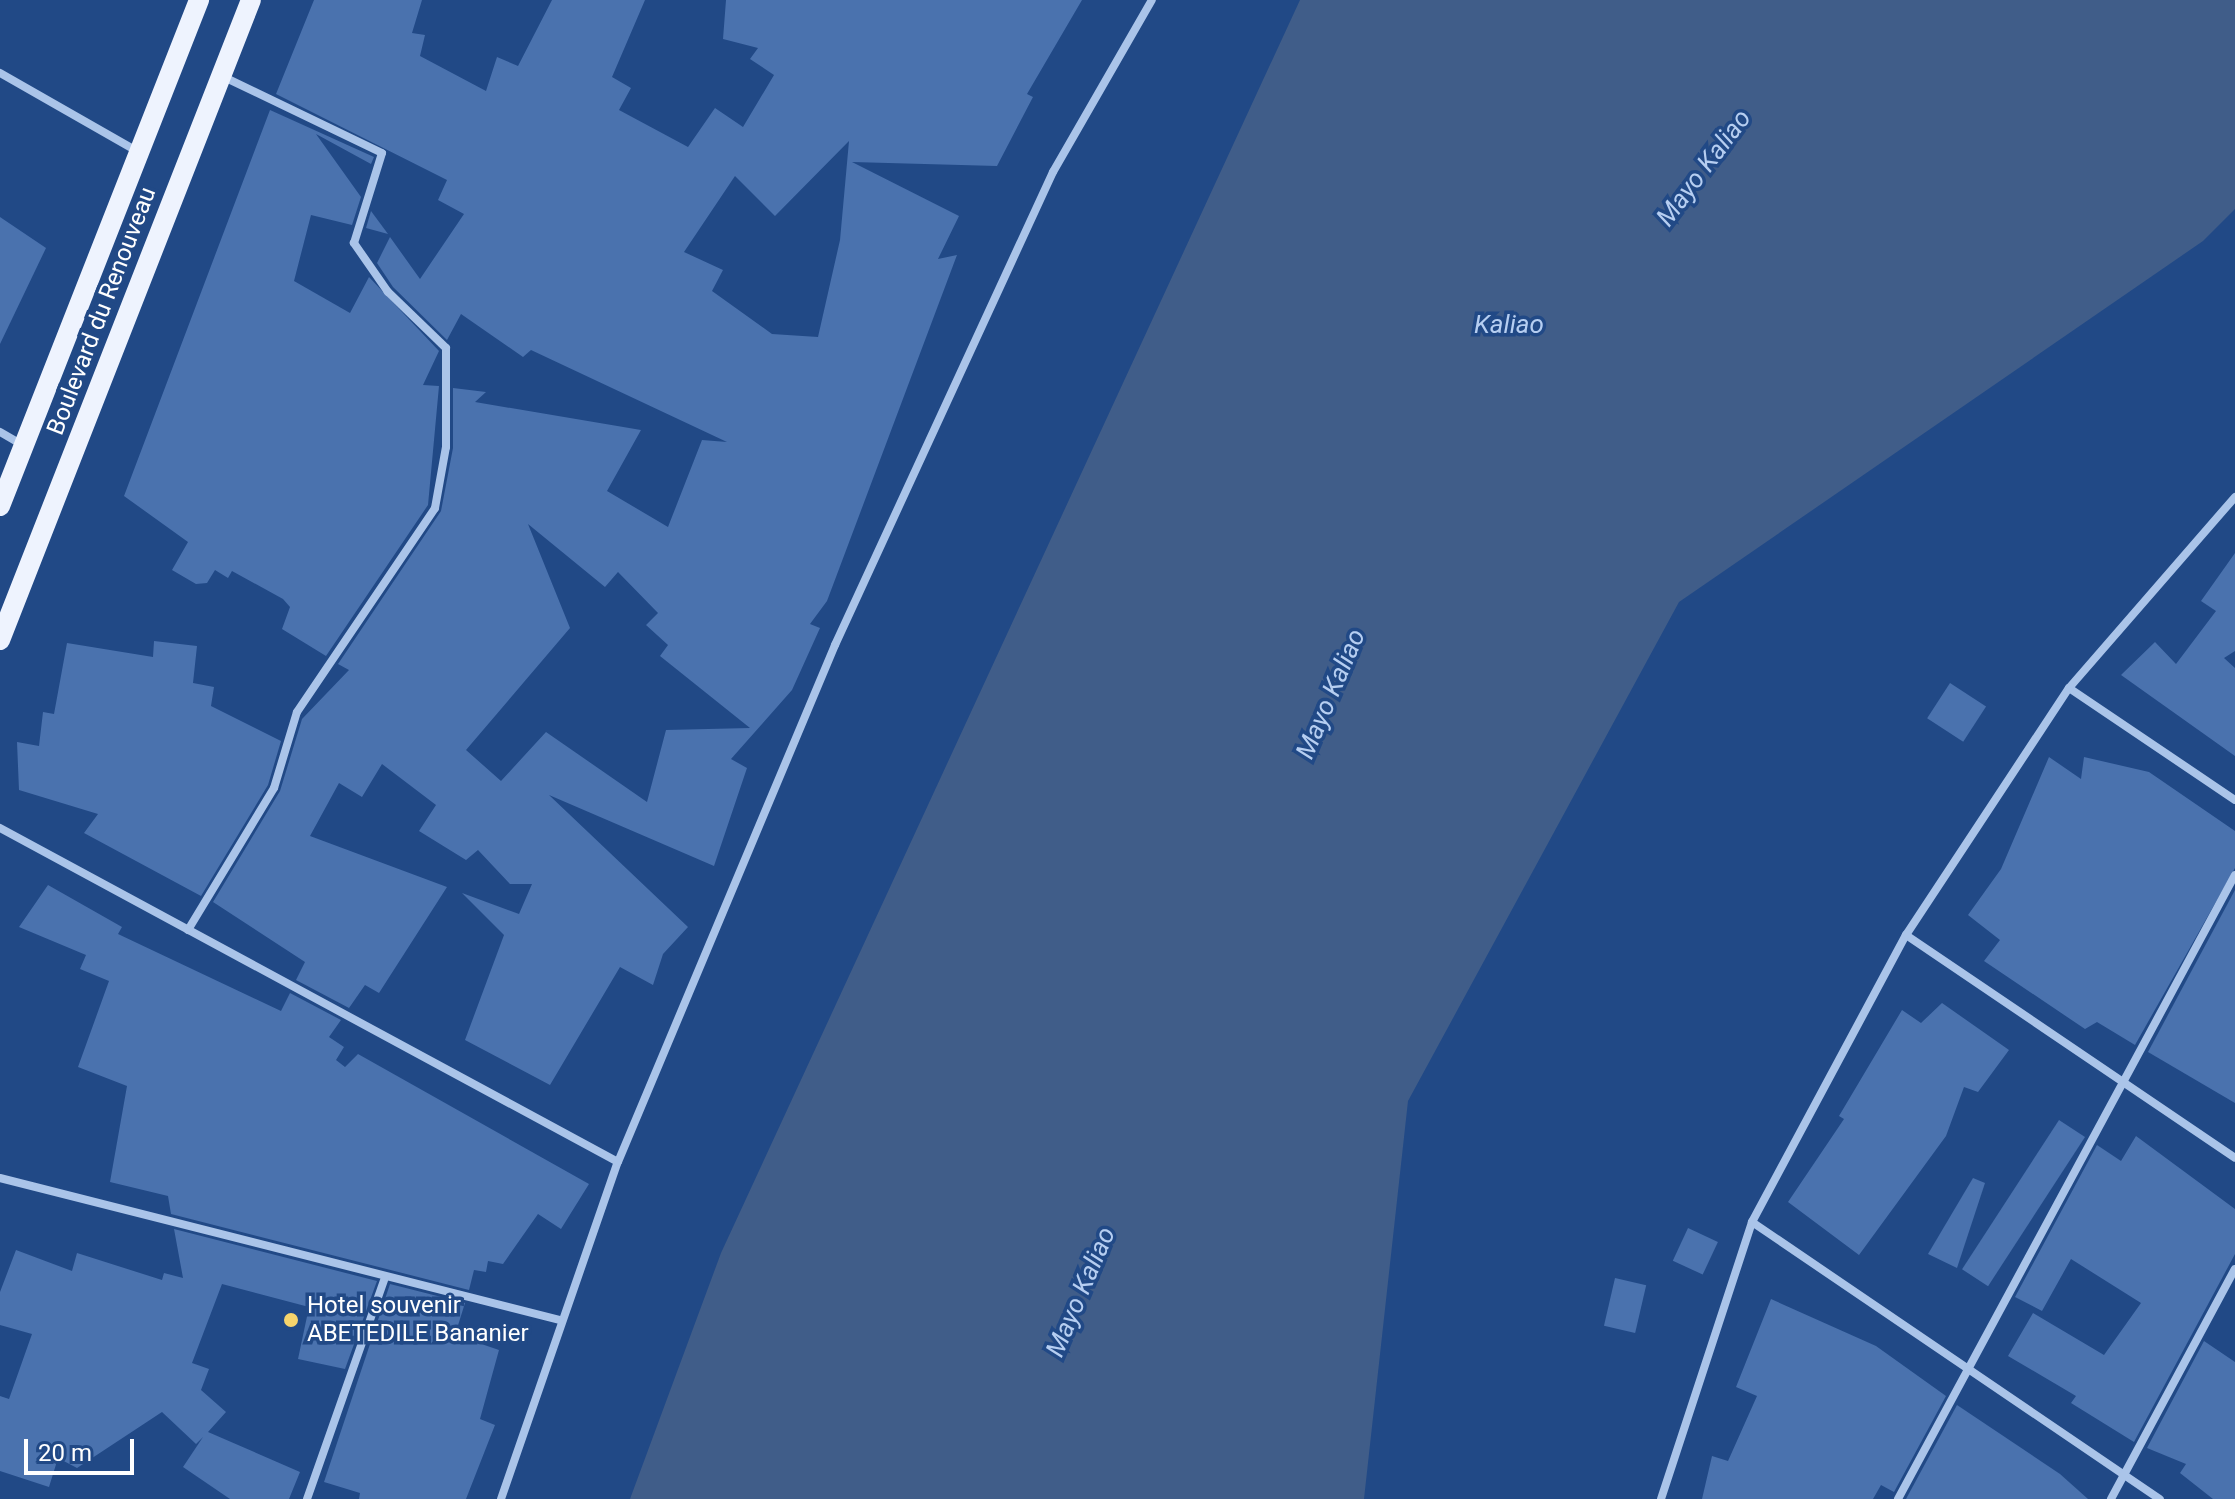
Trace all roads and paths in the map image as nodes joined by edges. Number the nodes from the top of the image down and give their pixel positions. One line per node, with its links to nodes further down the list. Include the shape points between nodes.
1 (199, 0): 6 (main road, Boulevard du Renouveau)
2 (251, 0): 5 (main road, Boulevard du Renouveau)
3 (1152, 0): 20 (street, via 1039,200 835,645)
4 (0, 73): 6 (street)
5 (221, 76): 11 (main road, Boulevard du Renouveau); 16 (street, via 382,153 354,243 388,292 446,348 446,447 435,508 297,712 274,788)
6 (138, 152): 8 (main road, Boulevard du Renouveau)
7 (0, 432): 8 (street)
8 (25, 446): 10 (main road, Boulevard du Renouveau)
9 (2235, 497): 12 (street)
10 (0, 506)
11 (0, 640)
12 (2069, 688): 13 (street); 17 (street)
13 (2235, 800)
14 (0, 828): 16 (street)
15 (2235, 875): 18 (street)
16 (188, 930): 20 (street)
17 (1906, 935): 18 (street); 22 (street)
18 (2123, 1082): 19 (street); 26 (street)
19 (2235, 1158)
20 (618, 1162): 25 (street)
21 (0, 1178): 24 (street)
22 (1752, 1222): 26 (street); 30 (street)
23 (2235, 1269): 27 (street)
24 (385, 1278): 25 (street); 28 (street)
25 (560, 1320): 29 (street)
26 (1968, 1370): 27 (street); 31 (street)
27 (2124, 1475): 32 (street); 33 (street)
28 (307, 1499)
29 (501, 1499)
30 (1661, 1499)
31 (1898, 1499)
32 (2111, 1499)
33 (2160, 1499)

